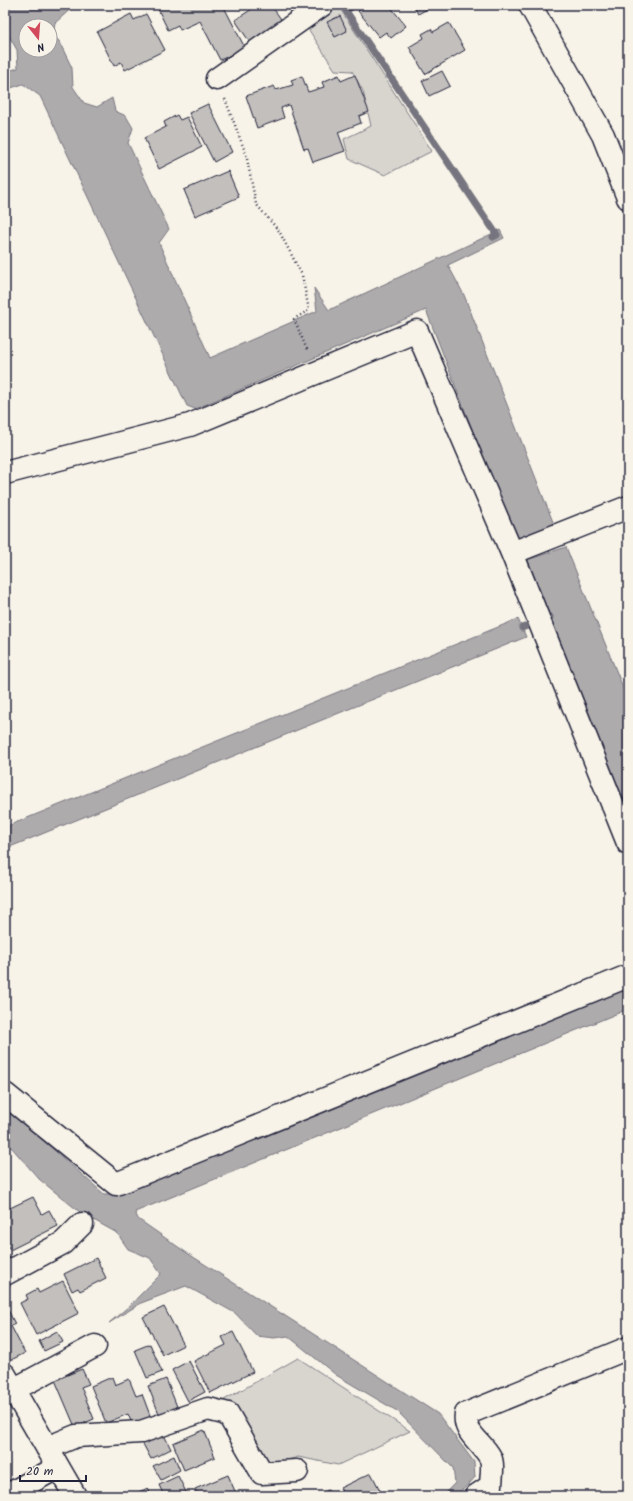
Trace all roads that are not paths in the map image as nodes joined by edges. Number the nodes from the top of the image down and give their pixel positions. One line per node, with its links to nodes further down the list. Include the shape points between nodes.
1 (322, 5): 3 (street)
2 (530, 5): 5 (street, via 603,135)
3 (300, 11): 4 (street)
4 (217, 79)
5 (628, 198)
6 (5, 473): 8 (street, via 190,425 417,331)
7 (628, 507): 8 (street)
8 (530, 546): 9 (street, via 539,622)
9 (628, 843)
10 (628, 976): 11 (street, via 116,1184)
11 (5, 1094)
12 (82, 1224): 13 (street, via 63,1243)
13 (5, 1274)
14 (95, 1346): 16 (street)
15 (628, 1348): 22 (street, via 466,1414 468,1430 491,1458 491,1486)
16 (9, 1382): 17 (street)
17 (47, 1448): 18 (street); 19 (street, via 76,1436 141,1432 208,1409 228,1414 262,1473)
18 (58, 1467): 20 (street); 21 (street)
19 (297, 1471)
20 (6, 1496)
21 (75, 1496)
22 (476, 1496)

